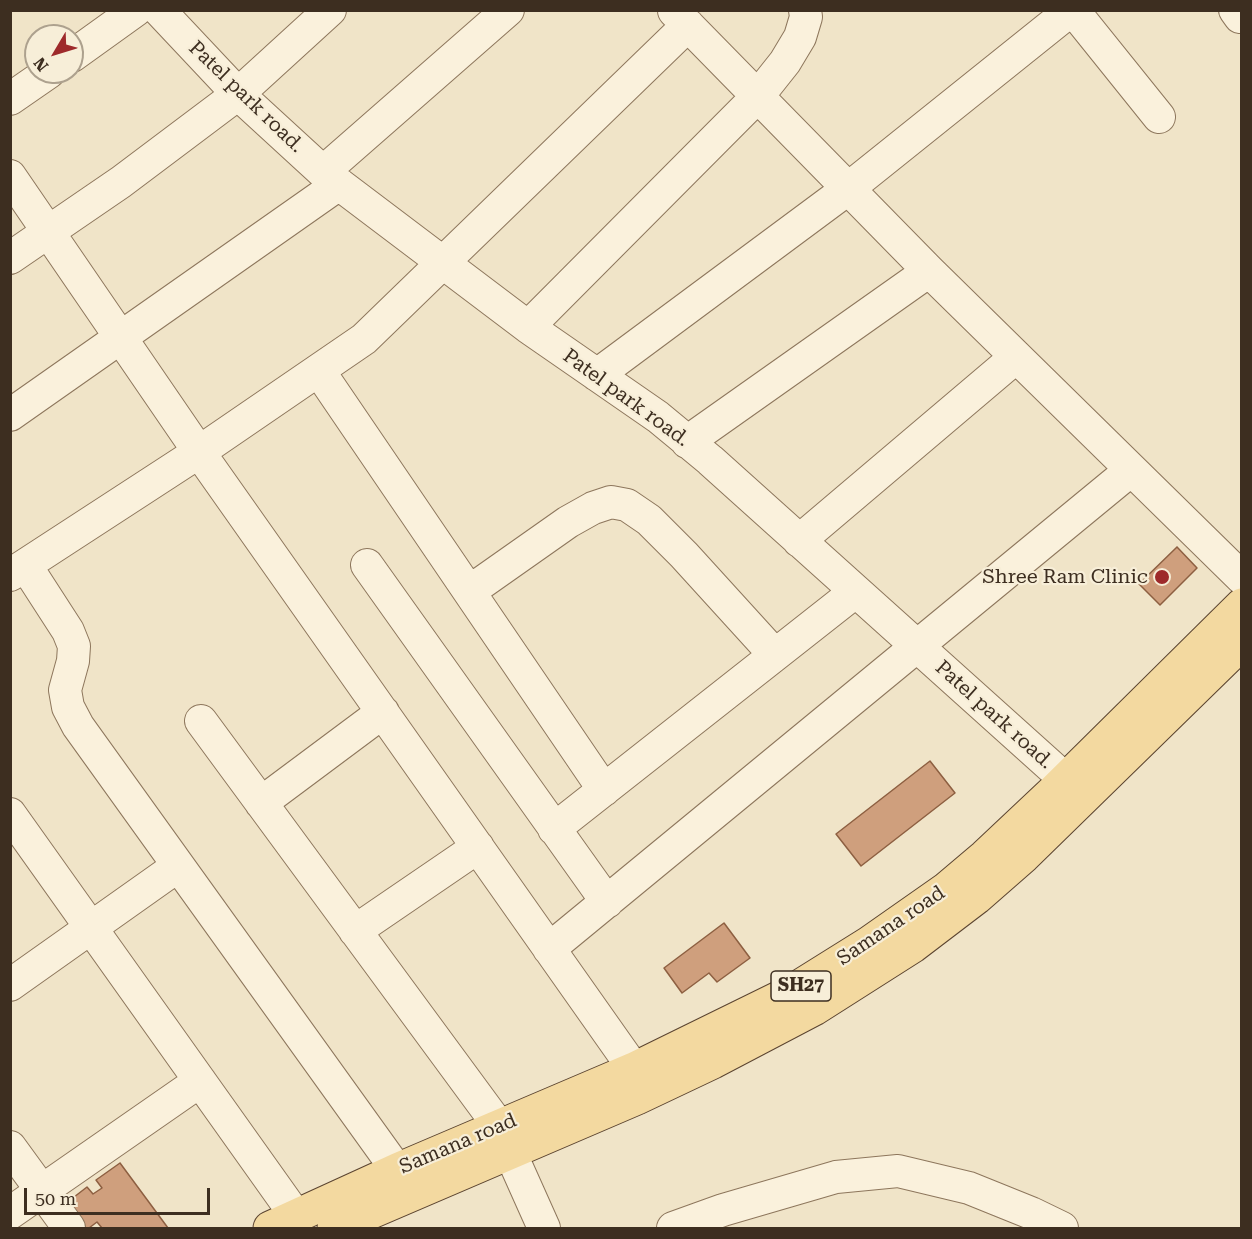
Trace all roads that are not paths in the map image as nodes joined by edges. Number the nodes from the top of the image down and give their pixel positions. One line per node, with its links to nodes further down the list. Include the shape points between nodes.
1 (136, 10): 8 (street)
2 (159, 10): 10 (street, Patel park road.)
3 (330, 10): 10 (street)
4 (508, 10): 15 (street)
5 (805, 10): 11 (street, via 800,37)
6 (1072, 10): 13 (street); 16 (street)
7 (681, 18): 11 (street); 19 (street)
8 (84, 47)
9 (32, 84): 12 (street)
10 (238, 94): 15 (street, Patel park road.); 17 (street)
11 (758, 96): 16 (street); 21 (street)
12 (10, 99)
13 (1159, 117)
14 (10, 176): 17 (street)
15 (331, 178): 19 (street, Patel park road.); 22 (street)
16 (849, 188): 20 (street); 25 (street)
17 (48, 233): 18 (street); 22 (street)
18 (10, 258)
19 (442, 263): 21 (street, Patel park road.); 24 (street, via 364,339)
20 (928, 271): 23 (street); 27 (street)
21 (528, 327): 25 (street, Patel park road.)
22 (121, 338): 26 (street); 28 (street)
23 (1016, 357): 29 (street); 30 (street)
24 (319, 371): 28 (street); 34 (street)
25 (597, 375): 27 (street, Patel park road.)
26 (10, 415)
27 (687, 441): 30 (street, Patel park road.)
28 (199, 452): 32 (street); 40 (street)
29 (1131, 470): 33 (street); 38 (street)
30 (799, 542): 35 (street, Patel park road.)
31 (367, 565): 46 (street)
32 (18, 571): 48 (street, via 68,631 74,646 65,690 78,726)
33 (1242, 578)
34 (470, 591): 39 (street, via 568,522 611,502 627,506 649,520); 43 (street)
35 (855, 592): 38 (street, Patel park road.); 39 (street)
36 (1242, 604): 42 (main road, Samana road / SH27)
37 (1242, 644): 42 (main road, Samana road / SH27)
38 (917, 647): 42 (street, Patel park road.); 49 (street)
39 (775, 655): 43 (street)
40 (383, 712): 44 (street); 47 (street)
41 (201, 721): 44 (street)
42 (1075, 789): 55 (main road, Samana road / SH27, via 869,943)
43 (604, 790): 46 (street)
44 (261, 803): 51 (street)
45 (10, 814): 50 (street)
46 (554, 829): 49 (street)
47 (478, 847): 51 (street); 52 (street)
48 (178, 866): 50 (street); 58 (street)
49 (606, 902): 52 (street)
50 (91, 928): 53 (street); 54 (street)
51 (356, 931): 56 (street)
52 (549, 949): 55 (street)
53 (11, 983)
54 (200, 1081): 59 (street); 61 (street)
55 (640, 1081): 56 (main road, Samana road / SH27)
56 (505, 1139): 58 (main road, Samana road / SH27); 63 (main road, Samana road / SH27); 64 (street)
57 (10, 1147): 59 (street)
58 (397, 1170): 61 (main road, Samana road / SH27)
59 (42, 1191): 60 (street); 62 (street)
60 (10, 1213)
61 (283, 1222)
62 (69, 1228)
63 (334, 1228)
64 (544, 1228)
65 (673, 1228): 66 (street, via 836,1177 898,1171 969,1188)
66 (1062, 1228)

